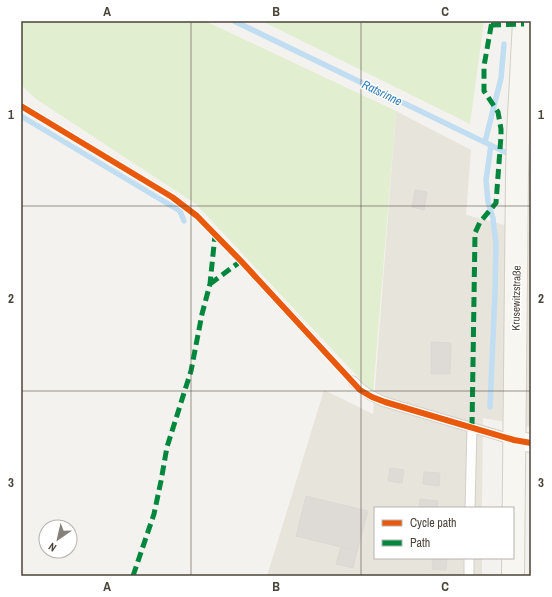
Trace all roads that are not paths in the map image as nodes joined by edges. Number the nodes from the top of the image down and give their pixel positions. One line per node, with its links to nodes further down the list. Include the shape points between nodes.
1 (524, 21): 4 (main road, Krusewitzstraße, via 517,175)
2 (353, 382): 3 (lane, via 360,390 385,402)
3 (472, 427): 4 (lane); 5 (lane)
4 (523, 442): 8 (main road, Krusewitzstraße)
5 (470, 507)
6 (469, 559): 7 (lane)
7 (468, 576)
8 (513, 576)

